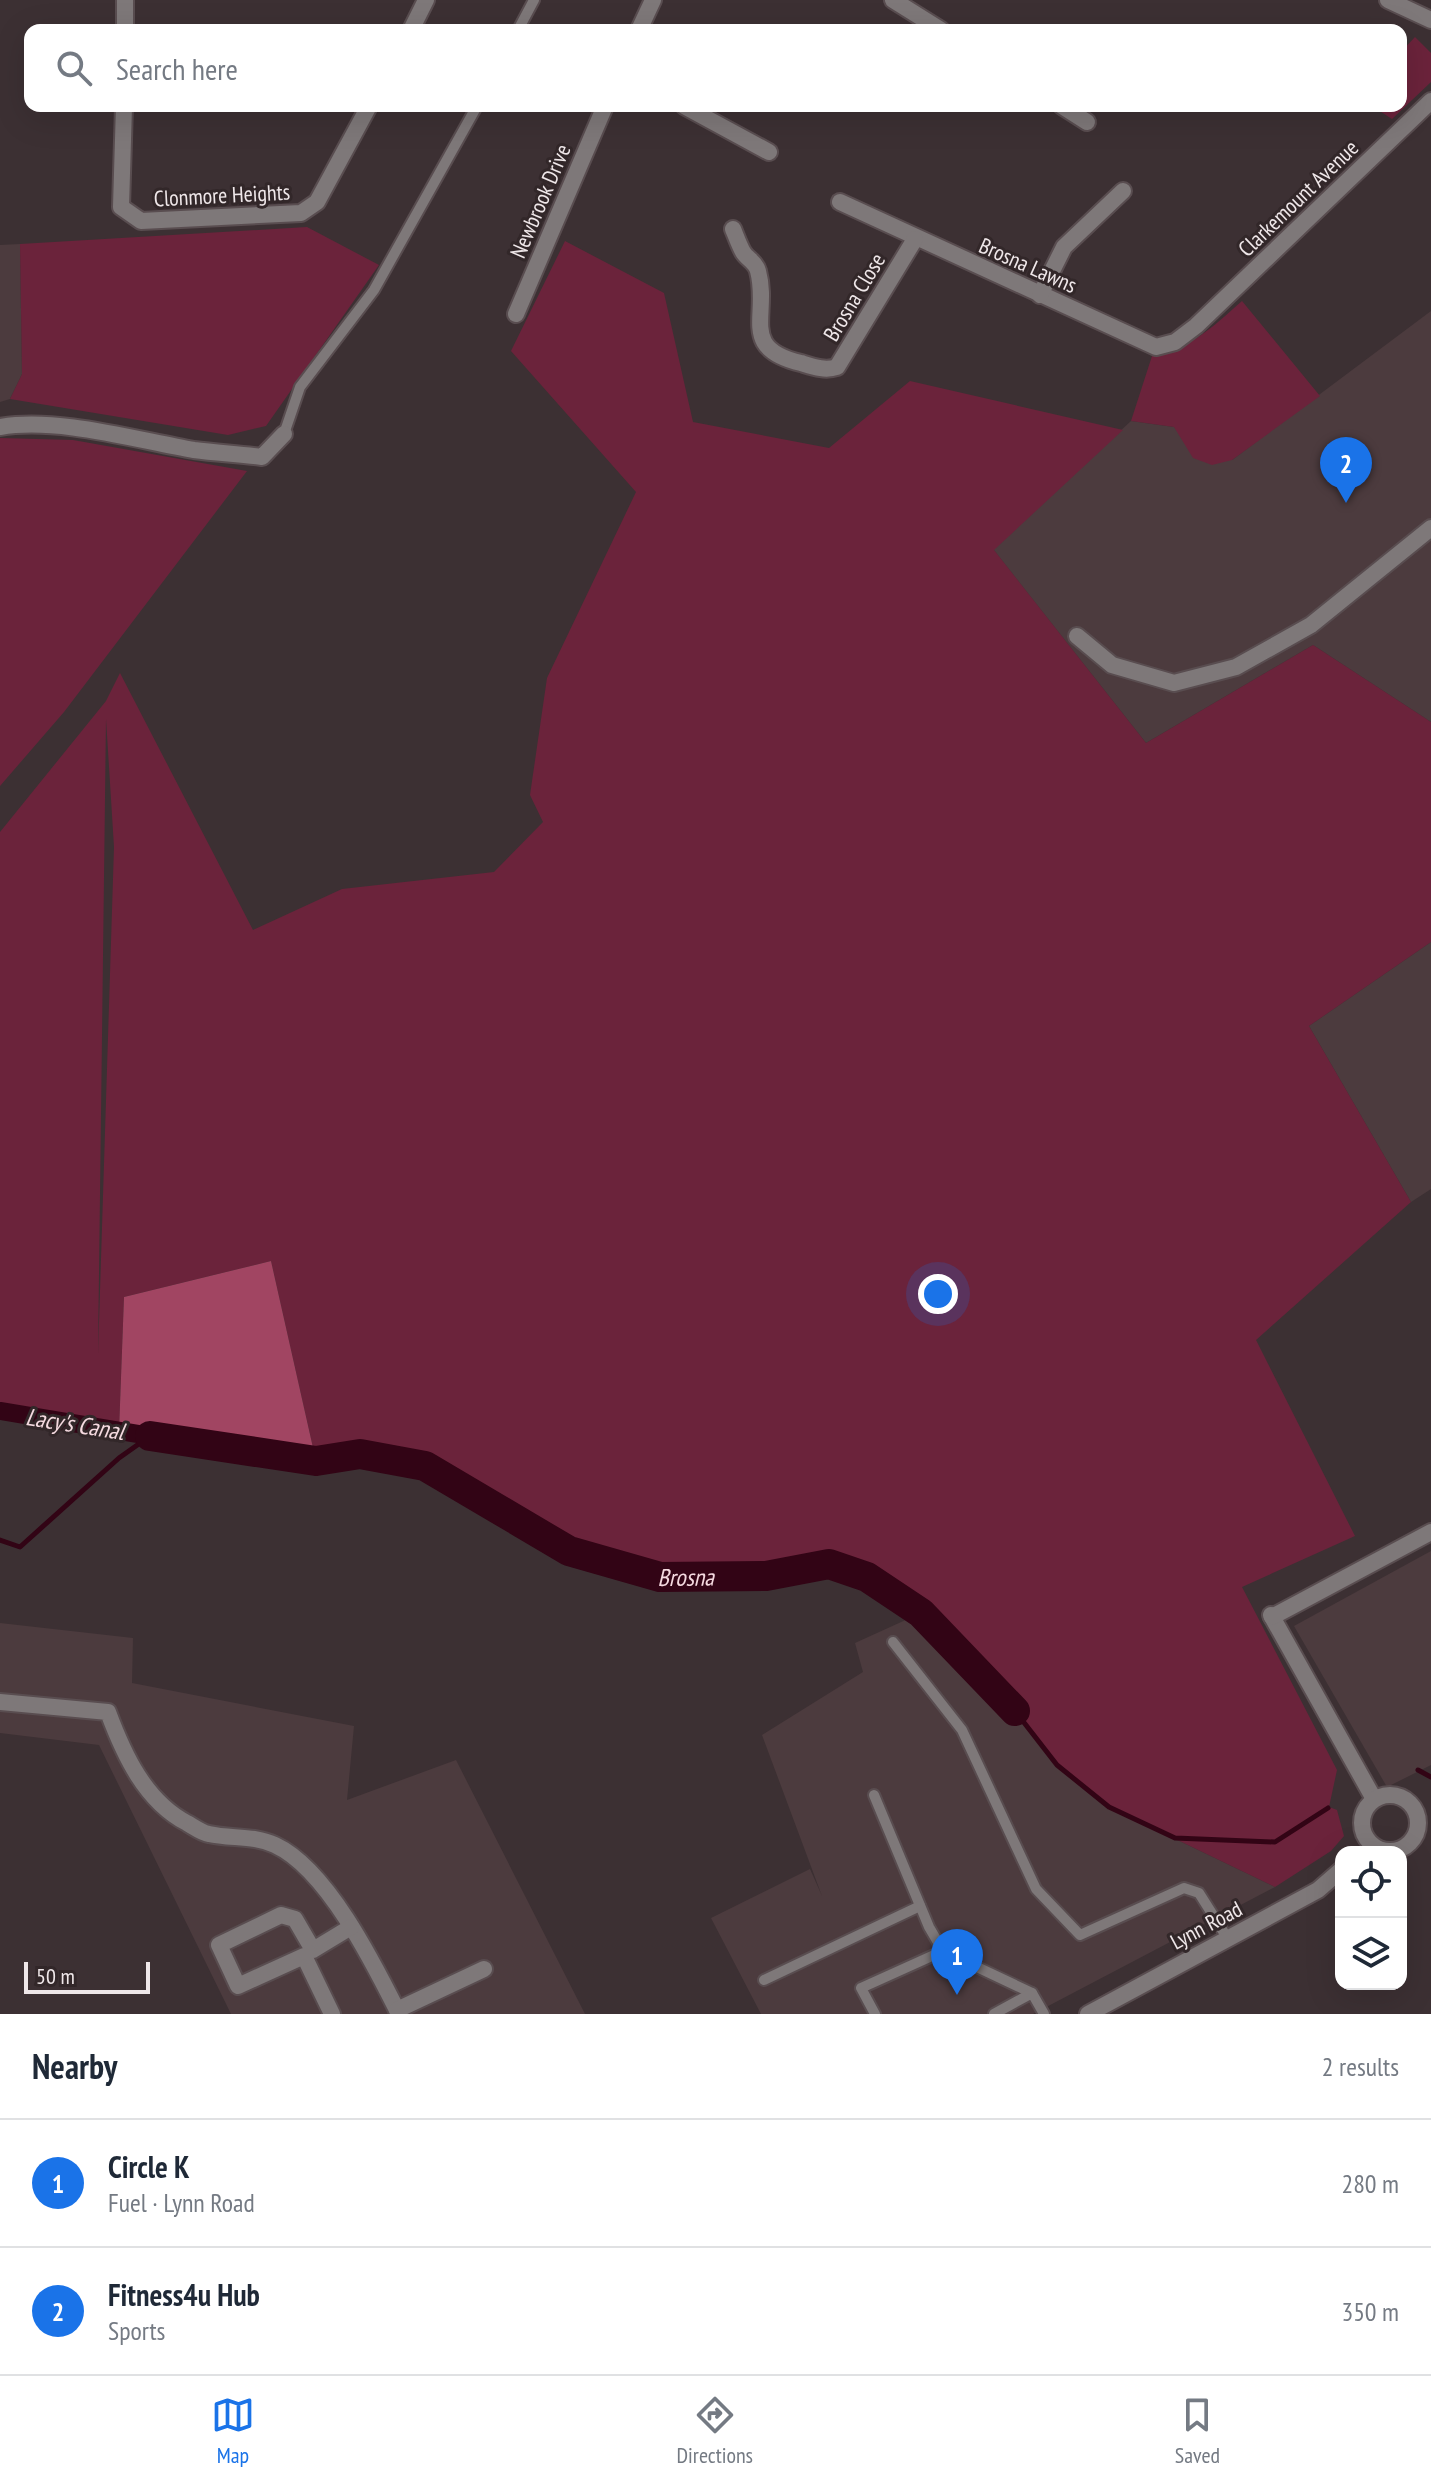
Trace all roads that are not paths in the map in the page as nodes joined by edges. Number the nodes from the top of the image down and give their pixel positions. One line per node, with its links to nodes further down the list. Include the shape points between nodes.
1 (125, 0): 8 (street)
2 (426, 0): 9 (street)
3 (534, 0): 10 (lane)
4 (653, 0): 11 (street)
5 (893, 0): 12 (street)
6 (1388, 0): 7 (street)
7 (1431, 20)
8 (125, 24)
9 (414, 24)
10 (521, 24)
11 (642, 24)
12 (931, 24)
13 (1431, 101): 28 (street, Clarkemount Avenue)
14 (124, 112): 15 (street, Clonmore Heights, via 121,207 141,221 301,213 317,202)
15 (366, 112)
16 (474, 112): 30 (lane, via 374,290 300,387)
17 (602, 112): 27 (street, Newbrook Drive)
18 (695, 112): 21 (street)
19 (1071, 112): 20 (street)
20 (1087, 122)
21 (769, 152)
22 (1123, 191): 26 (street, via 1064,247)
23 (840, 202): 25 (street, Brosna Lawns)
24 (733, 229): 25 (street, Brosna Close, via 757,267 765,346 789,360 828,370 837,367)
25 (915, 239): 26 (street, Brosna Lawns)
26 (1040, 295): 28 (street, Brosna Lawns, via 1156,347 1175,342)
27 (516, 314)
28 (1196, 326)
29 (0, 427): 30 (street, via 23,423 262,457)
30 (284, 434)
31 (1431, 528): 32 (street, via 1311,625 1236,667 1174,683 1112,665)
32 (1077, 636)
33 (1431, 1532): 37 (street, via 1271,1616)
34 (893, 1642): 44 (lane, via 962,1730 1036,1889 1080,1935 1184,1888 1199,1893)
35 (0, 1702): 43 (street, via 108,1712 137,1773 170,1814 207,1834 276,1845 313,1873)
36 (874, 1795): 42 (lane)
37 (1374, 1799): 38 (street, via 1399,1795); 39 (street, via 1362,1819)
38 (1425, 1816): 40 (street)
39 (1366, 1846)
40 (1407, 1846)
41 (1335, 1875): 44 (street, Lynn Road)
42 (920, 1906): 45 (lane); 47 (lane)
43 (351, 1927): 49 (street); 50 (street, via 313,1950 295,1919 281,1915 219,1945 238,1986 304,1956)
44 (1228, 1939): 54 (street, Lynn Road)
45 (943, 1951): 48 (lane); 51 (lane, via 861,1988)
46 (484, 1969): 49 (street)
47 (764, 1980)
48 (1032, 1993): 52 (lane); 53 (lane)
49 (398, 2012)
50 (332, 2014)
51 (875, 2014)
52 (994, 2014)
53 (1044, 2014)
54 (1088, 2014)

